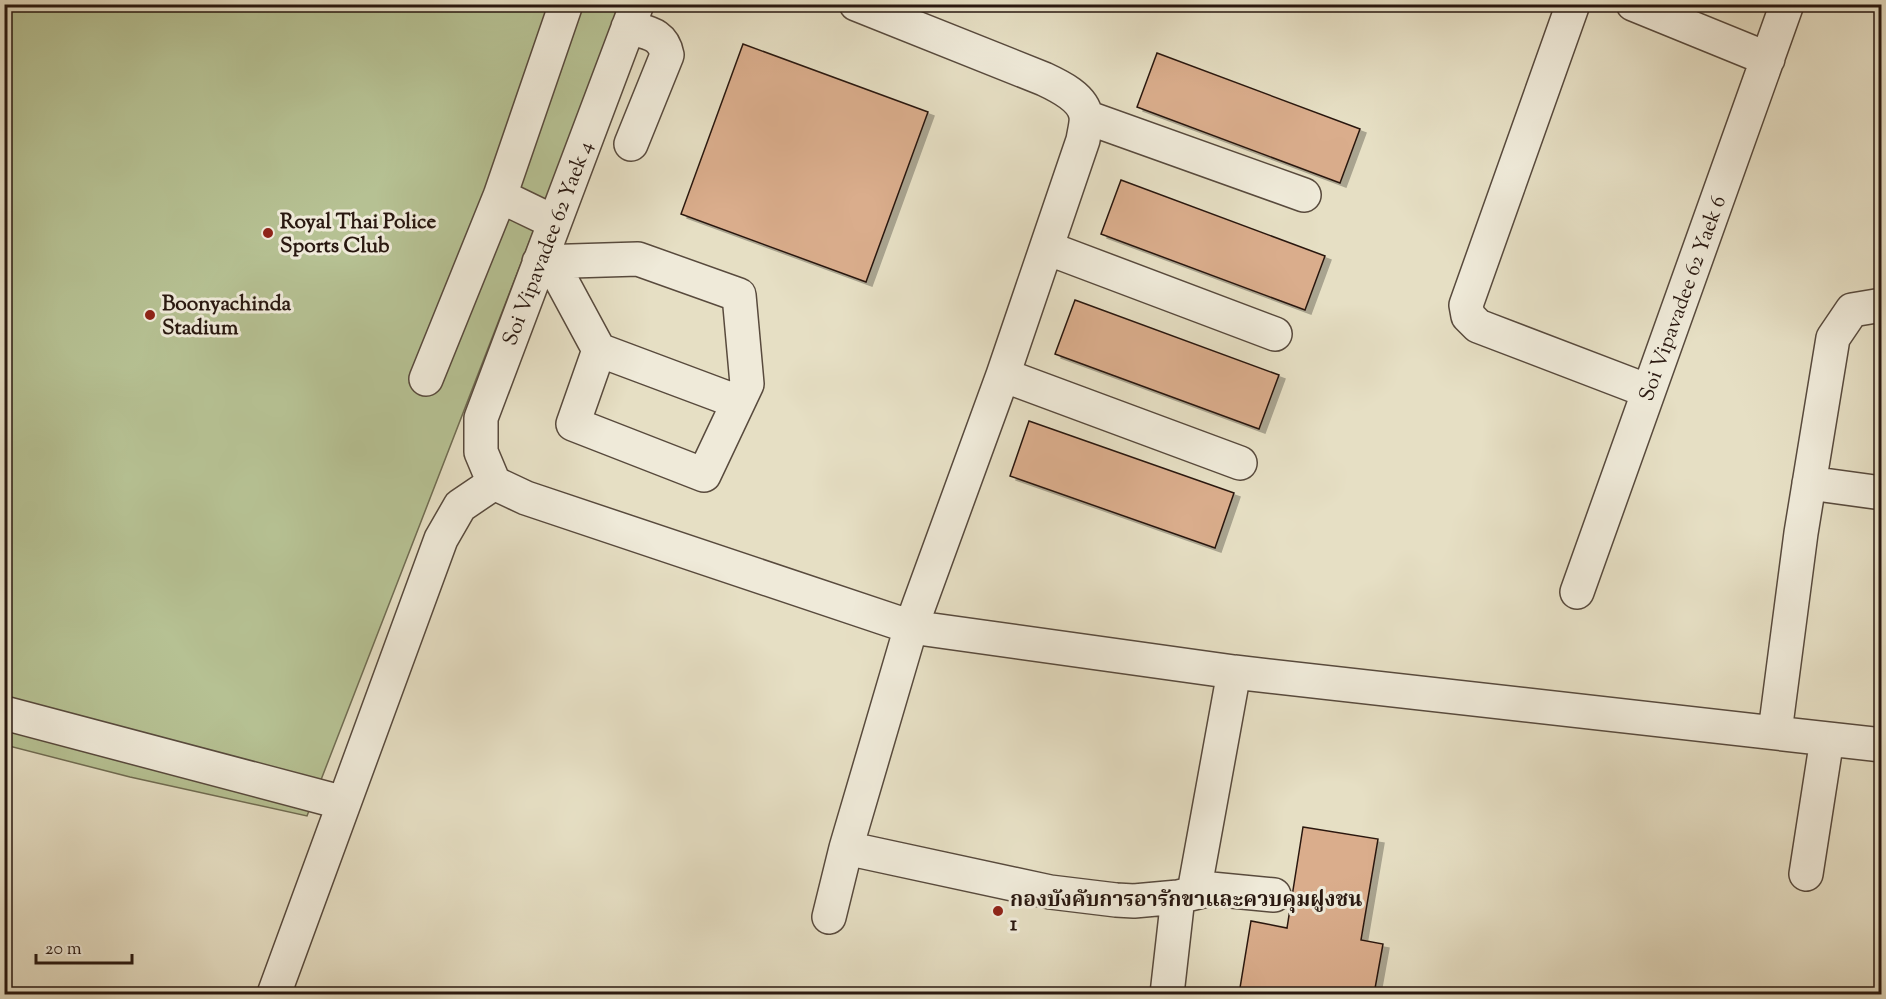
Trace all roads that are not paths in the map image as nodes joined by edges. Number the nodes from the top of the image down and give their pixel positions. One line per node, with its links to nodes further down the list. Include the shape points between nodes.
1 (566, 4): 11 (street)
2 (856, 4): 8 (street, via 1064,88 1082,106)
3 (1573, 4): 20 (street, via 1466,305 1467,316 1478,326)
4 (1633, 4): 7 (street)
5 (1788, 4): 7 (street, Soi Vipavadee 62 Yaek 6)
6 (632, 16): 9 (street, via 659,36 667,55); 12 (street, Soi Vipavadee 62 Yaek 4)
7 (1768, 59): 20 (street, Soi Vipavadee 62 Yaek 6)
8 (1086, 117): 10 (street); 13 (street, via 1083,140)
9 (630, 144)
10 (1304, 195)
11 (500, 196): 12 (street); 19 (street)
12 (554, 222): 14 (street, Soi Vipavadee 62 Yaek 4)
13 (1047, 248): 16 (street); 18 (street)
14 (546, 263): 17 (street); 21 (street, via 638,259 739,295 747,384); 23 (street, Soi Vipavadee 62 Yaek 4, via 481,418 481,452)
15 (1881, 305): 24 (street, via 1852,310 1833,338)
16 (1275, 334)
17 (599, 350): 21 (street); 21 (street, via 573,424 704,475)
18 (1003, 375): 22 (street); 27 (street)
19 (426, 379)
20 (1648, 391): 26 (street, Soi Vipavadee 62 Yaek 6)
21 (738, 402)
22 (1240, 463)
23 (494, 483): 27 (street, via 526,498); 33 (street, via 460,506 441,539)
24 (1809, 483): 25 (street); 30 (street)
25 (1881, 493)
26 (1577, 592)
27 (911, 627): 28 (street); 34 (street)
28 (1234, 672): 30 (street); 36 (street)
29 (4, 713): 33 (street)
30 (1775, 732): 31 (street)
31 (1827, 739): 32 (street); 35 (street)
32 (1881, 745)
33 (344, 803): 39 (street)
34 (846, 848): 36 (street, via 1050,892 1134,901); 38 (street)
35 (1806, 874)
36 (1186, 894): 37 (street, via 1211,889); 40 (street)
37 (1274, 895)
38 (829, 917)
39 (274, 994)
40 (1167, 994)

